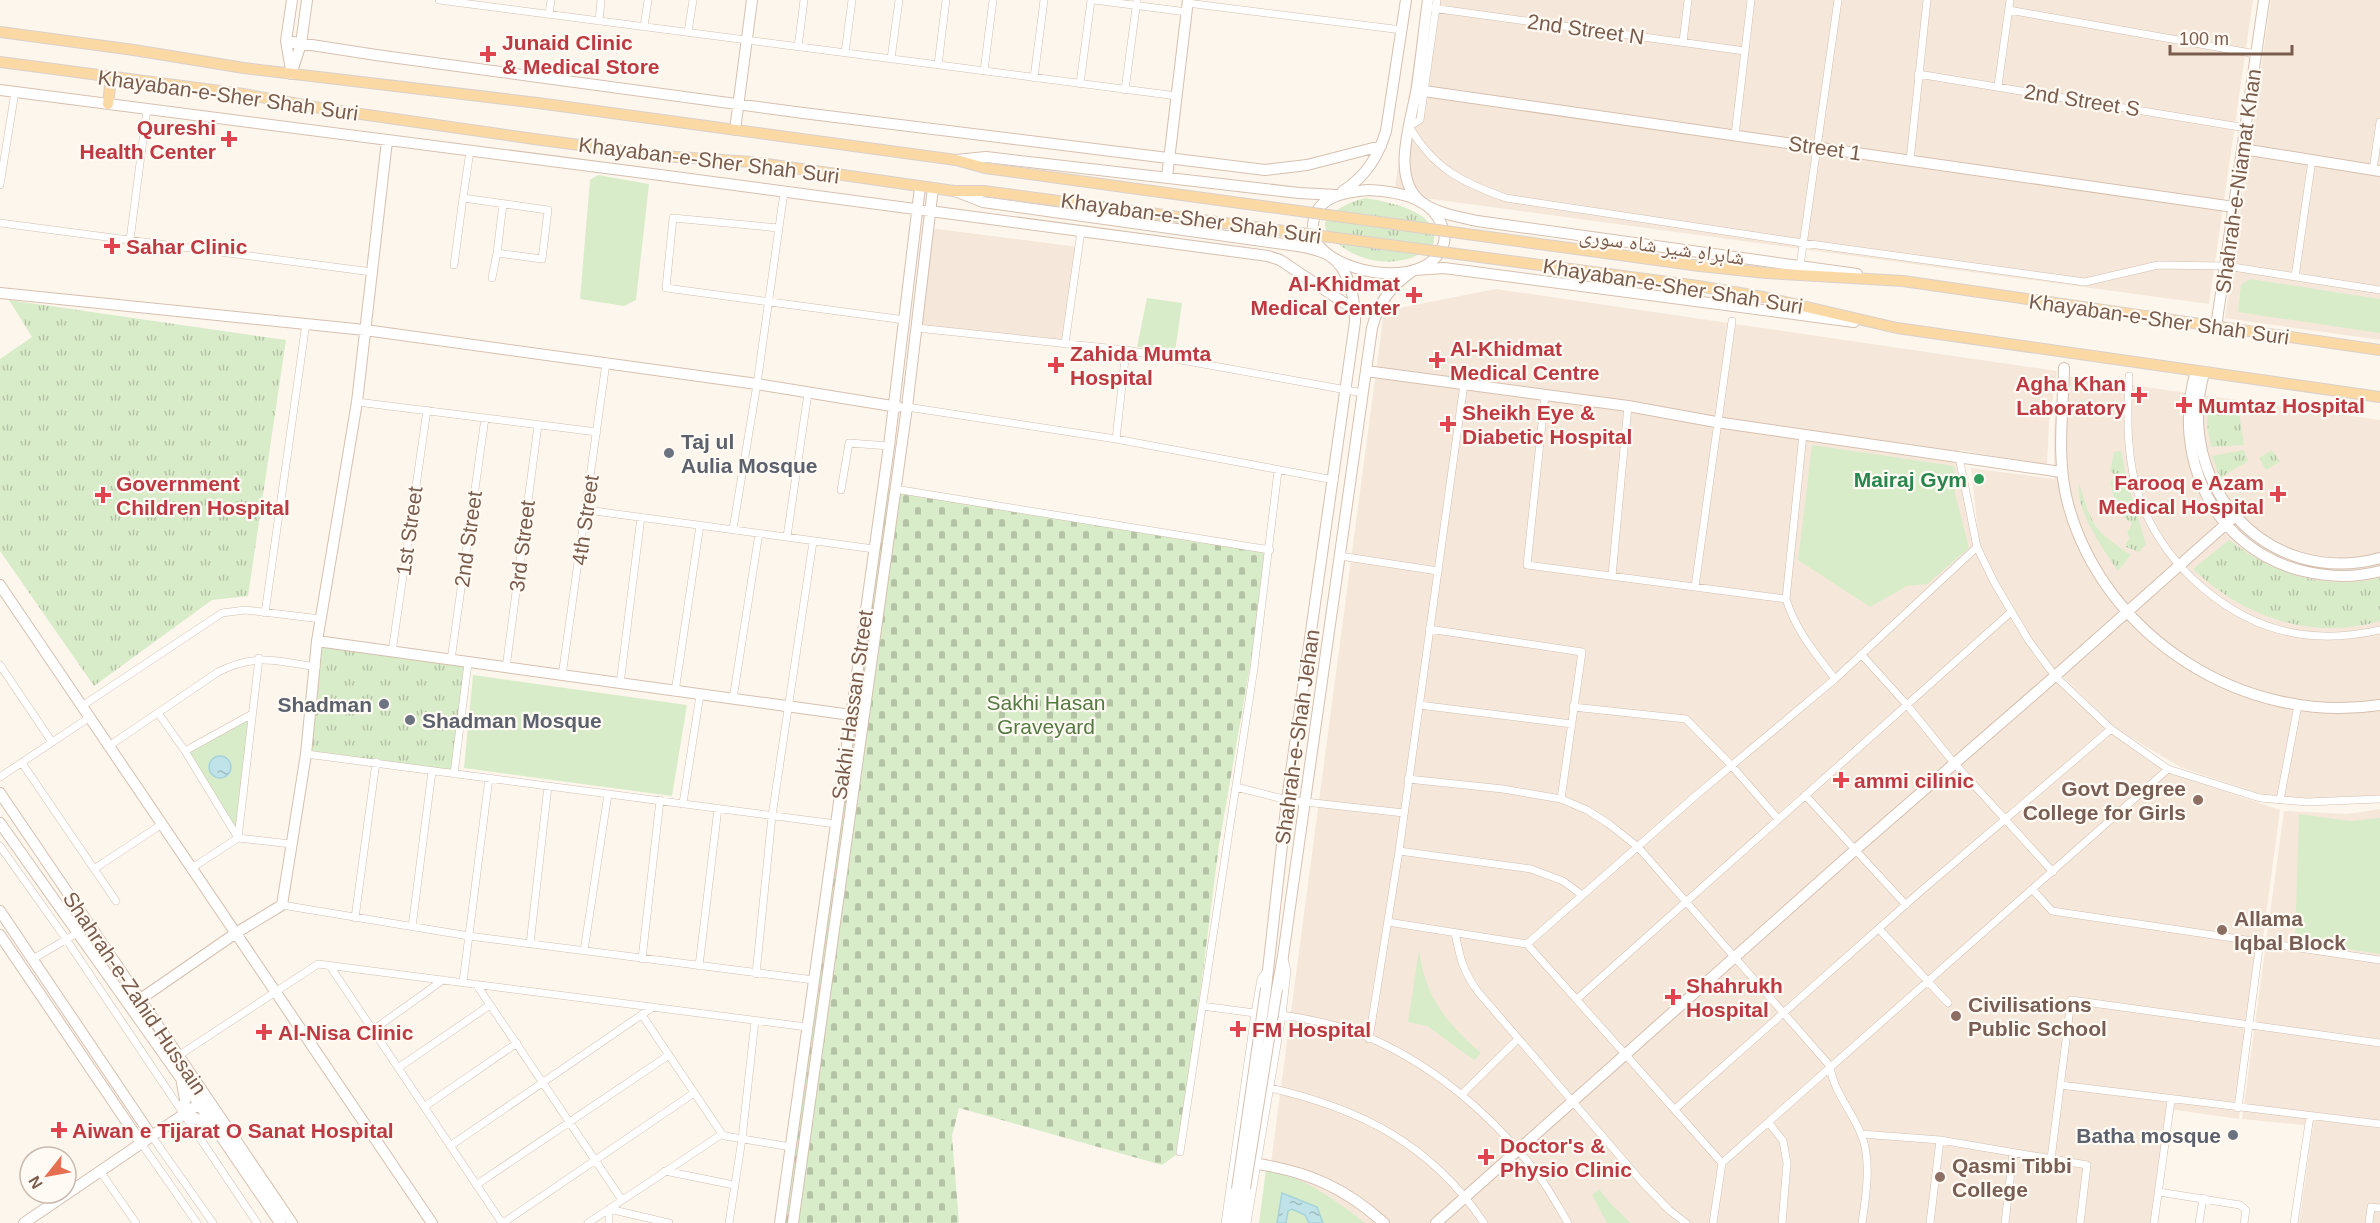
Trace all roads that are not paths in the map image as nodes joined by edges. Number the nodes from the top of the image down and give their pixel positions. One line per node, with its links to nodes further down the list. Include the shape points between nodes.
1 (292, 0): 36 (street)
2 (307, 0): 39 (street)
3 (439, 0): 24 (street)
4 (551, 0): 30 (street)
5 (601, 0): 31 (street)
6 (648, 0): 32 (street)
7 (693, 0): 35 (street)
8 (752, 0): 37 (street)
9 (804, 0): 40 (street)
10 (852, 0): 42 (street)
11 (899, 0): 44 (street)
12 (946, 0): 46 (street)
13 (993, 0): 47 (street)
14 (1044, 0): 51 (street)
15 (1093, 0): 25 (street); 52 (street)
16 (1406, 0): 33 (street)
17 (1437, 0): 28 (street)
18 (1688, 0): 38 (street)
19 (1751, 0): 41 (street)
20 (1838, 0): 69 (street)
21 (1927, 0): 49 (street)
22 (2010, 0): 29 (street)
23 (2264, 0): 43 (street, Shahrah-e-Niamat Khan)
24 (453, 1): 26 (street)
25 (1137, 3): 27 (street); 55 (street)
26 (504, 4): 30 (street)
27 (1187, 5): 33 (street); 58 (street)
28 (1430, 5): 38 (street, 2nd Street N); 56 (street)
29 (2009, 10): 43 (street); 53 (street)
30 (549, 14): 31 (street)
31 (599, 21): 32 (street)
32 (644, 27): 35 (street)
33 (1402, 30): 68 (street)
34 (0, 32): 48 (main road, Khayaban-e-Sher Shah Suri)
35 (688, 32): 37 (street)
36 (286, 40): 39 (street); 48 (street)
37 (748, 40): 40 (street); 60 (street)
38 (1683, 42): 41 (street, 2nd Street N)
39 (301, 44): 48 (street); 60 (street)
40 (798, 47): 42 (street)
41 (1745, 51): 66 (street)
42 (844, 53): 44 (street)
43 (2256, 54): 64 (street, Shahrah-e-Niamat Khan)
44 (891, 59): 46 (street)
45 (0, 62): 50 (main road, Khayaban-e-Sher Shah Suri)
46 (938, 65): 47 (street)
47 (984, 71): 51 (street)
48 (291, 74): 65 (main road, Khayaban-e-Sher Shah Suri)
49 (1918, 74): 53 (street, 2nd Street S); 74 (street)
50 (111, 77): 59 (main road); 79 (main road, Khayaban-e-Sher Shah Suri, via 534,140 662,156 752,162)
51 (1034, 78): 52 (street)
52 (1080, 84): 55 (street)
53 (1998, 86): 64 (street, 2nd Street S)
54 (0, 90): 57 (street)
55 (1125, 90): 58 (street)
56 (1421, 90): 63 (street); 66 (street, Street 1)
57 (15, 92): 59 (street); 78 (street)
58 (1177, 96): 72 (street)
59 (108, 104): 61 (street)
60 (739, 105): 65 (street); 72 (street)
61 (147, 109): 67 (street); 93 (street)
62 (2380, 122): 76 (street)
63 (1409, 126): 86 (street, via 1405,150 1407,179); 94 (street, via 1422,149 1445,170 1477,188 1506,198)
64 (2246, 128): 70 (street, Shahrah-e-Niamat Khan)
65 (735, 130): 73 (main road, Khayaban-e-Sher Shah Suri)
66 (1735, 135): 69 (street, Street 1)
67 (387, 141): 71 (street); 101 (street)
68 (1381, 146): 72 (street, via 1307,165 1265,170); 83 (street, via 1365,173)
69 (1817, 147): 74 (street, Street 1); 94 (street)
70 (2242, 149): 75 (street); 87 (street, Shahrah-e-Niamat Khan)
71 (470, 152): 82 (street); 84 (street)
72 (1170, 158): 77 (street)
73 (956, 160): 77 (street, via 986,157); 104 (main road, Khayaban-e-Sher Shah Suri, bridge, via 986,168 1700,266)
74 (1910, 160): 87 (street, Street 1)
75 (2312, 160): 76 (street); 102 (street)
76 (2376, 170)
77 (1167, 177): 83 (street)
78 (0, 185)
79 (920, 187): 80 (main road, Khayaban-e-Sher Shah Suri); 88 (street, Sakhi Hassan Street)
80 (933, 188): 81 (main road, Khayaban-e-Sher Shah Suri); 89 (street, Sakhi Hassan Street)
81 (954, 191): 96 (street, via 983,202 1298,246); 114 (main road, Khayaban-e-Sher Shah Suri, bridge, via 984,190 1698,286)
82 (784, 192): 88 (street); 91 (street)
83 (1337, 195): 86 (street, via 1382,191); 96 (street, via 1318,208 1313,220 1313,234 1319,247)
84 (463, 198): 85 (street); 97 (street)
85 (503, 204): 95 (street); 95 (street, via 548,210 546,230 542,259)
86 (1423, 204): 98 (street, شاہراہِ شیر شاہ سوری, via 1477,221); 100 (street, via 1440,221 1444,246 1432,261)
87 (2234, 207): 99 (street, Shahrah-e-Niamat Khan)
88 (918, 209): 89 (street); 109 (street, Sakhi Hassan Street)
89 (931, 211): 92 (street); 113 (street, Sakhi Hassan Street)
90 (0, 223): 93 (street)
91 (780, 228): 107 (street); 107 (street, via 674,218 666,288)
92 (1081, 231): 108 (street, via 1268,256); 116 (street)
93 (130, 240): 101 (street)
94 (1803, 243): 98 (street); 99 (street, via 2085,282 2158,265)
95 (497, 253): 103 (street)
96 (1331, 256): 100 (street, via 1369,272); 108 (street, Shahrah-e-Shah Jehan, via 1350,286)
97 (454, 264)
98 (1800, 266): 104 (street, شاہراہِ شیر شاہ سوری)
99 (2226, 266): 102 (street); 112 (street, Shahrah-e-Niamat Khan)
100 (1414, 270): 114 (street, via 1444,268); 121 (street, Shahrah-e-Shah Jehan, via 1385,295 1377,312)
101 (372, 272): 115 (street)
102 (2295, 277): 105 (street)
103 (492, 278)
104 (1903, 281): 112 (main road, Khayaban-e-Sher Shah Suri)
105 (2380, 290)
106 (0, 293): 111 (street)
107 (770, 301): 109 (street); 124 (street)
108 (1355, 310): 126 (street, Shahrah-e-Shah Jehan)
109 (905, 320): 133 (street, Sakhi Hassan Street)
110 (1732, 321): 137 (street)
111 (306, 323): 115 (street); 171 (street)
112 (2216, 327): 118 (main road, Khayaban-e-Sher Shah Suri)
113 (917, 328): 116 (street); 134 (street, Sakhi Hassan Street)
114 (1897, 328): 122 (main road, Khayaban-e-Sher Shah Suri)
115 (365, 330): 119 (street); 131 (street)
116 (1065, 344): 117 (street)
117 (1126, 350): 126 (street); 141 (street)
118 (2380, 350)
119 (606, 363): 124 (street); 139 (street, 4th Street)
120 (2064, 368): 145 (street)
121 (1366, 371): 125 (street); 128 (street, Shahrah-e-Shah Jehan)
122 (2200, 372): 130 (main road, Khayaban-e-Sher Shah Suri); 150 (street, via 2199,441 2206,469); 152 (street, via 2188,409 2192,458 2207,497)
123 (2129, 376): 163 (street, via 2131,462 2141,501 2154,530)
124 (757, 384): 127 (street); 154 (street)
125 (1464, 384): 129 (street); 164 (street)
126 (1346, 391): 128 (street); 146 (street, Shahrah-e-Shah Jehan)
127 (807, 393): 133 (street); 156 (street)
128 (1363, 393): 161 (street, Shahrah-e-Shah Jehan)
129 (1545, 394): 132 (street); 166 (street, via 1527,565)
130 (2380, 397)
131 (357, 402): 135 (street); 173 (street)
132 (1628, 406): 137 (street); 166 (street)
133 (893, 407): 134 (street); 142 (street, Sakhi Hassan Street)
134 (908, 407): 141 (street); 147 (street, Sakhi Hassan Street)
135 (427, 410): 136 (street); 177 (street, 1st Street)
136 (485, 418): 138 (street); 180 (street, 2nd Street)
137 (1716, 422): 140 (street); 168 (street)
138 (538, 425): 139 (street); 184 (street, 3rd Street)
139 (597, 432): 149 (street, 4th Street)
140 (1803, 434): 143 (street); 169 (street)
141 (1116, 439): 144 (street)
142 (889, 446): 148 (street, via 849,443); 159 (street, Sakhi Hassan Street)
143 (1959, 457): 145 (street); 158 (street)
144 (1278, 471): 146 (street); 160 (street)
145 (2061, 472): 172 (street, via 2078,534)
146 (1334, 480): 227 (street, Shahrah-e-Shah Jehan)
147 (895, 489): 160 (street); 369 (street, Sakhi Hassan Street)
148 (841, 490)
149 (587, 510): 151 (street); 185 (street, 4th Street)
150 (2235, 516): 152 (street); 162 (street, via 2267,542 2296,556 2344,563)
151 (641, 517): 153 (street); 188 (street)
152 (2226, 524): 163 (street); 165 (street, via 2245,543 2292,568 2344,576)
153 (700, 525): 154 (street); 189 (street)
154 (733, 529): 155 (street)
155 (759, 532): 156 (street); 191 (street)
156 (787, 537): 157 (street)
157 (813, 542): 159 (street); 197 (street)
158 (1977, 547): 170 (street); 178 (street)
159 (874, 549): 201 (street, Sakhi Hassan Street)
160 (1270, 550): 220 (street)
161 (1340, 556): 164 (street); 229 (street, Shahrah-e-Shah Jehan)
162 (2380, 558)
163 (2180, 565): 172 (street); 175 (street, via 2217,600 2280,630 2342,636)
164 (1438, 571): 174 (street)
165 (2380, 571)
166 (1612, 576): 168 (street)
167 (0, 585): 196 (street)
168 (1695, 587): 169 (street)
169 (1786, 599): 187 (street, via 1793,621)
170 (2011, 612): 186 (street); 193 (street)
171 (265, 613): 173 (street); 196 (street, via 222,613)
172 (2126, 613): 186 (street); 194 (street, via 2176,657 2204,674 2252,694)
173 (321, 619): 176 (street)
174 (1429, 629): 192 (street); 198 (street, via 1582,652)
175 (2380, 630)
176 (317, 641): 177 (street); 183 (street)
177 (392, 652): 180 (street)
178 (1861, 654): 187 (street); 193 (street)
179 (259, 658): 183 (street); 199 (street, via 218,672); 200 (street)
180 (451, 660): 181 (street)
181 (468, 663): 184 (street); 215 (street)
182 (0, 665): 205 (street)
183 (316, 667): 208 (street)
184 (506, 668): 185 (street)
185 (562, 676): 188 (street)
186 (2055, 676): 204 (street); 211 (street)
187 (1834, 679): 212 (street)
188 (620, 684): 189 (street)
189 (675, 692): 190 (street)
190 (700, 695): 191 (street); 230 (street)
191 (733, 699): 197 (street)
192 (1419, 705): 203 (street); 218 (street)
193 (1906, 705): 211 (street); 223 (street)
194 (2298, 705): 195 (street, via 2339,709); 228 (street)
195 (2380, 705)
196 (82, 706): 202 (street)
197 (787, 707): 201 (street); 233 (street)
198 (1573, 707): 203 (street); 212 (street, via 1686,719)
199 (158, 713): 206 (street); 207 (street)
200 (252, 714): 207 (street); 239 (street)
201 (851, 715): 238 (street, Sakhi Hassan Street)
202 (90, 717): 205 (street); 206 (street)
203 (1572, 724): 224 (street)
204 (2111, 729): 213 (street); 235 (street)
205 (52, 742): 210 (street)
206 (109, 746): 237 (street)
207 (184, 751): 239 (street)
208 (306, 754): 209 (street); 240 (street)
209 (376, 762): 214 (street); 255 (street)
210 (22, 763): 216 (street); 246 (street)
211 (1954, 763): 235 (street); 243 (street)
212 (1731, 765): 234 (street); 242 (street)
213 (2168, 769): 228 (street, via 2260,798); 247 (street)
214 (432, 771): 215 (street); 257 (street)
215 (454, 774): 217 (street)
216 (0, 777)
217 (489, 778): 219 (street); 263 (street)
218 (1408, 779): 224 (street); 232 (street)
219 (548, 786): 222 (street); 266 (street)
220 (1236, 788): 227 (street); 289 (street)
221 (0, 793): 286 (street, Shahrah-e-Zahid Hussain)
222 (608, 794): 226 (street); 268 (street)
223 (1805, 795): 234 (street); 243 (street)
224 (1561, 799): 242 (street, via 1587,810)
225 (2380, 799): 228 (street)
226 (660, 800): 230 (street); 272 (street)
227 (1287, 800): 229 (street); 276 (street, Shahrah-e-Shah Jehan)
228 (2280, 800)
229 (1305, 802): 232 (street); 269 (street, Shahrah-e-Shah Jehan)
230 (683, 803): 231 (street)
231 (718, 808): 233 (street); 275 (street)
232 (1404, 813): 244 (street)
233 (772, 816): 238 (street); 277 (street)
234 (1779, 819): 251 (street)
235 (2006, 819): 247 (street); 252 (street)
236 (0, 823): 259 (street, Shahrah-e-Zahid Hussain)
237 (162, 824): 245 (street); 246 (street)
238 (836, 824): 279 (street, Sakhi Hassan Street)
239 (238, 838): 240 (street); 245 (street)
240 (291, 844): 253 (street)
241 (0, 846): 264 (street)
242 (1638, 847): 249 (street); 251 (street)
243 (1855, 849): 252 (street); 270 (street)
244 (1399, 850): 249 (street, via 1531,869 1563,881); 256 (street)
245 (192, 868): 260 (street)
246 (94, 869): 250 (street)
247 (2053, 872): 248 (street)
248 (2033, 890): 265 (street, via 2052,911); 280 (street)
249 (1582, 895): 267 (street)
250 (116, 901)
251 (1685, 901): 270 (street); 285 (street)
252 (1906, 904): 258 (street)
253 (282, 905): 255 (street); 260 (street)
254 (0, 911): 271 (street)
255 (355, 918): 257 (street)
256 (1388, 922): 261 (street); 299 (street)
257 (412, 927): 263 (street)
258 (1878, 929): 280 (street); 292 (street)
259 (77, 933): 264 (street); 309 (street, Shahrah-e-Zahid Hussain)
260 (236, 933): 284 (street); 286 (street)
261 (1455, 933): 267 (street); 300 (street, via 1466,976)
262 (0, 935): 333 (street)
263 (469, 936): 266 (street); 281 (street)
264 (66, 939): 271 (street); 321 (street)
265 (2260, 941): 273 (street); 296 (street)
266 (530, 944): 268 (street)
267 (1527, 944): 285 (street)
268 (584, 951): 272 (street)
269 (1283, 956): 283 (street, Shahrah-e-Shah Jehan); 294 (street, via 1287,971)
270 (1734, 957): 292 (street); 304 (street)
271 (33, 959): 329 (street)
272 (642, 959): 275 (street)
273 (2380, 960)
274 (330, 966): 278 (street); 284 (street, via 318,964); 298 (street)
275 (699, 966): 277 (street)
276 (1269, 968): 283 (street, Shahrah-e-Shah Jehan); 291 (street, via 1262,979)
277 (756, 974): 279 (street)
278 (443, 980): 281 (street); 298 (street)
279 (814, 980): 297 (street, Sakhi Hassan Street)
280 (1928, 981): 287 (street); 307 (street)
281 (463, 982): 282 (street)
282 (476, 984): 288 (street); 290 (street)
283 (1271, 989): 371 (street, Shahrah-e-Shah Jehan, bridge); 372 (street, Shahrah-e-Shah Jehan, bridge)
284 (275, 991): 306 (street); 362 (street)
285 (1576, 999): 304 (street)
286 (139, 1000): 302 (street, Shahrah-e-Zahid Hussain)
287 (1948, 1004)
288 (490, 1005): 303 (street); 308 (street)
289 (1202, 1006): 291 (street); 337 (street)
290 (653, 1007): 293 (street); 295 (street)
291 (1255, 1013): 345 (street)
292 (1784, 1014): 307 (street); 320 (street)
293 (642, 1015): 305 (street); 310 (street)
294 (1282, 1015): 299 (street, via 1318,1021); 312 (street)
295 (755, 1021): 297 (street); 331 (street)
296 (2250, 1024): 301 (street); 311 (street, via 2071,999); 319 (street)
297 (807, 1027): 335 (street, Sakhi Hassan Street)
298 (373, 1030): 308 (street)
299 (1369, 1039): 314 (street, via 1409,1059)
300 (1518, 1039): 314 (street); 316 (street)
301 (2380, 1042)
302 (169, 1043): 306 (street, Shahrah-e-Zahid Hussain); 309 (street)
303 (517, 1043): 310 (street); 318 (street)
304 (1625, 1053): 316 (street); 320 (street)
305 (669, 1055): 313 (street); 323 (street)
306 (178, 1056): 330 (street, Shahrah-e-Zahid Hussain)
307 (1830, 1066): 324 (street); 328 (street)
308 (398, 1068): 318 (street)
309 (182, 1080): 317 (street, Shahrah-e-Zahid Hussain); 321 (street)
310 (543, 1082): 323 (street); 334 (street)
311 (2060, 1085): 315 (street); 340 (street)
312 (1270, 1088): 342 (street); 350 (street, via 1341,1107 1402,1139)
313 (694, 1093): 327 (street); 339 (street)
314 (1462, 1094): 336 (street)
315 (2171, 1100): 319 (street); 349 (street)
316 (1572, 1101): 336 (street); 378 (street, via 1656,1196)
317 (199, 1104): 321 (street); 326 (street, Shahrah-e-Zahid Hussain)
318 (424, 1107): 334 (street)
319 (2238, 1108): 322 (street)
320 (1675, 1109): 341 (street)
321 (184, 1114): 326 (street); 329 (street); 359 (street)
322 (2310, 1116): 325 (street); 388 (street)
323 (570, 1122): 339 (street); 347 (street)
324 (1769, 1123): 341 (street); 380 (street, via 1784,1141 1787,1163)
325 (2380, 1125)
326 (214, 1126): 330 (street); 360 (street, Shahrah-e-Zahid Hussain)
327 (722, 1134): 331 (street); 344 (street)
328 (1861, 1134): 332 (street); 381 (street, via 1867,1165)
329 (151, 1135): 333 (street); 358 (street)
330 (231, 1135): 361 (street, Shahrah-e-Zahid Hussain)
331 (742, 1139): 335 (street); 348 (street)
332 (1940, 1140): 338 (street); 382 (street)
333 (141, 1143): 343 (street); 357 (street)
334 (450, 1146): 347 (street)
335 (791, 1147): 368 (street, Sakhi Hassan Street)
336 (1518, 1150): 350 (street); 377 (street)
337 (1179, 1152)
338 (2013, 1153): 340 (street); 383 (street)
339 (596, 1160): 352 (street); 363 (street)
340 (2051, 1160): 384 (street, via 2087,1165)
341 (1722, 1163): 379 (street)
342 (1258, 1164): 346 (street); 374 (street, via 1292,1170 1329,1185)
343 (100, 1171): 355 (street); 356 (street)
344 (665, 1171): 348 (street); 352 (street)
345 (1231, 1175): 346 (street); 370 (street)
346 (1254, 1178): 373 (street)
347 (476, 1185): 363 (street)
348 (735, 1185): 367 (street)
349 (2159, 1192): 351 (street); 385 (street)
350 (1466, 1196): 375 (street); 376 (street)
351 (2203, 1198): 386 (street); 387 (street, via 2244,1207)
352 (622, 1200): 354 (street)
353 (2380, 1208): 389 (street, via 2371,1207)
354 (609, 1209): 364 (street); 365 (street); 366 (street)
355 (135, 1222)
356 (24, 1223)
357 (197, 1223)
358 (213, 1223)
359 (257, 1223)
360 (280, 1223)
361 (292, 1223)
362 (432, 1223)
363 (503, 1223)
364 (588, 1223)
365 (609, 1223)
366 (669, 1223)
367 (729, 1223)
368 (780, 1223)
369 (793, 1223)
370 (1225, 1223)
371 (1232, 1223)
372 (1239, 1223)
373 (1247, 1223)
374 (1384, 1223)
375 (1436, 1223)
376 (1484, 1223)
377 (1568, 1223)
378 (1686, 1223)
379 (1713, 1223)
380 (1782, 1223)
381 (1862, 1223)
382 (1930, 1223)
383 (2005, 1223)
384 (2080, 1223)
385 (2154, 1223)
386 (2199, 1223)
387 (2244, 1223)
388 (2294, 1223)
389 (2369, 1223)

